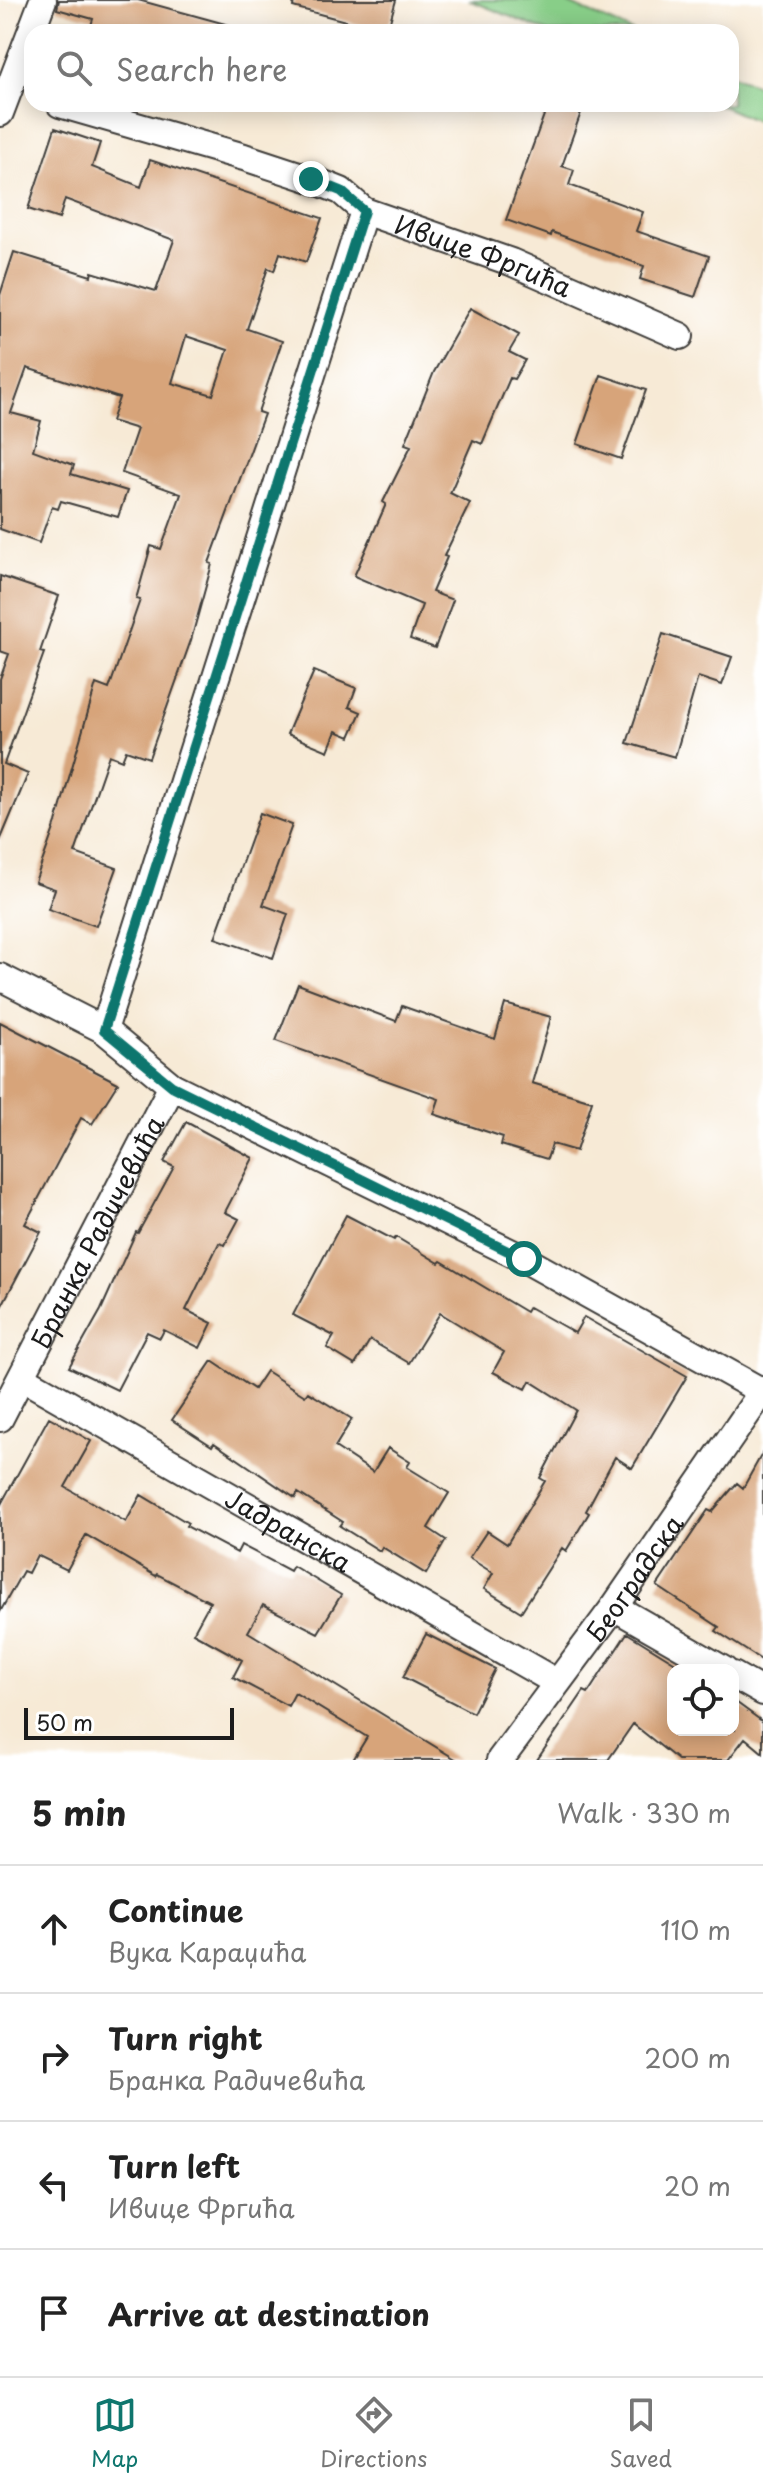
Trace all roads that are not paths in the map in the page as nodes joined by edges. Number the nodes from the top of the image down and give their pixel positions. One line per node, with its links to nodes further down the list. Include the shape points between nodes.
1 (43, 0): 2 (street)
2 (35, 24)
3 (24, 55): 4 (street)
4 (10, 96)
5 (88, 112): 6 (street, Ивице Фргића, via 311,179 341,191)
6 (364, 211): 7 (street, Ивице Фргића, via 511,262); 9 (street)
7 (680, 336)
8 (0, 977): 9 (street)
9 (104, 1030): 10 (street)
10 (172, 1086): 11 (street, Бранка Радичевића); 12 (street, via 524,1259)
11 (23, 1378): 13 (street, Бранка Радичевића); 17 (street, Јадранска)
12 (763, 1392): 14 (street, Београдска)
13 (0, 1418)
14 (614, 1607): 15 (street); 17 (street, Београдска)
15 (714, 1664)
16 (739, 1678): 18 (street)
17 (556, 1682): 19 (street, Београдска)
18 (763, 1692)
19 (500, 1760)

